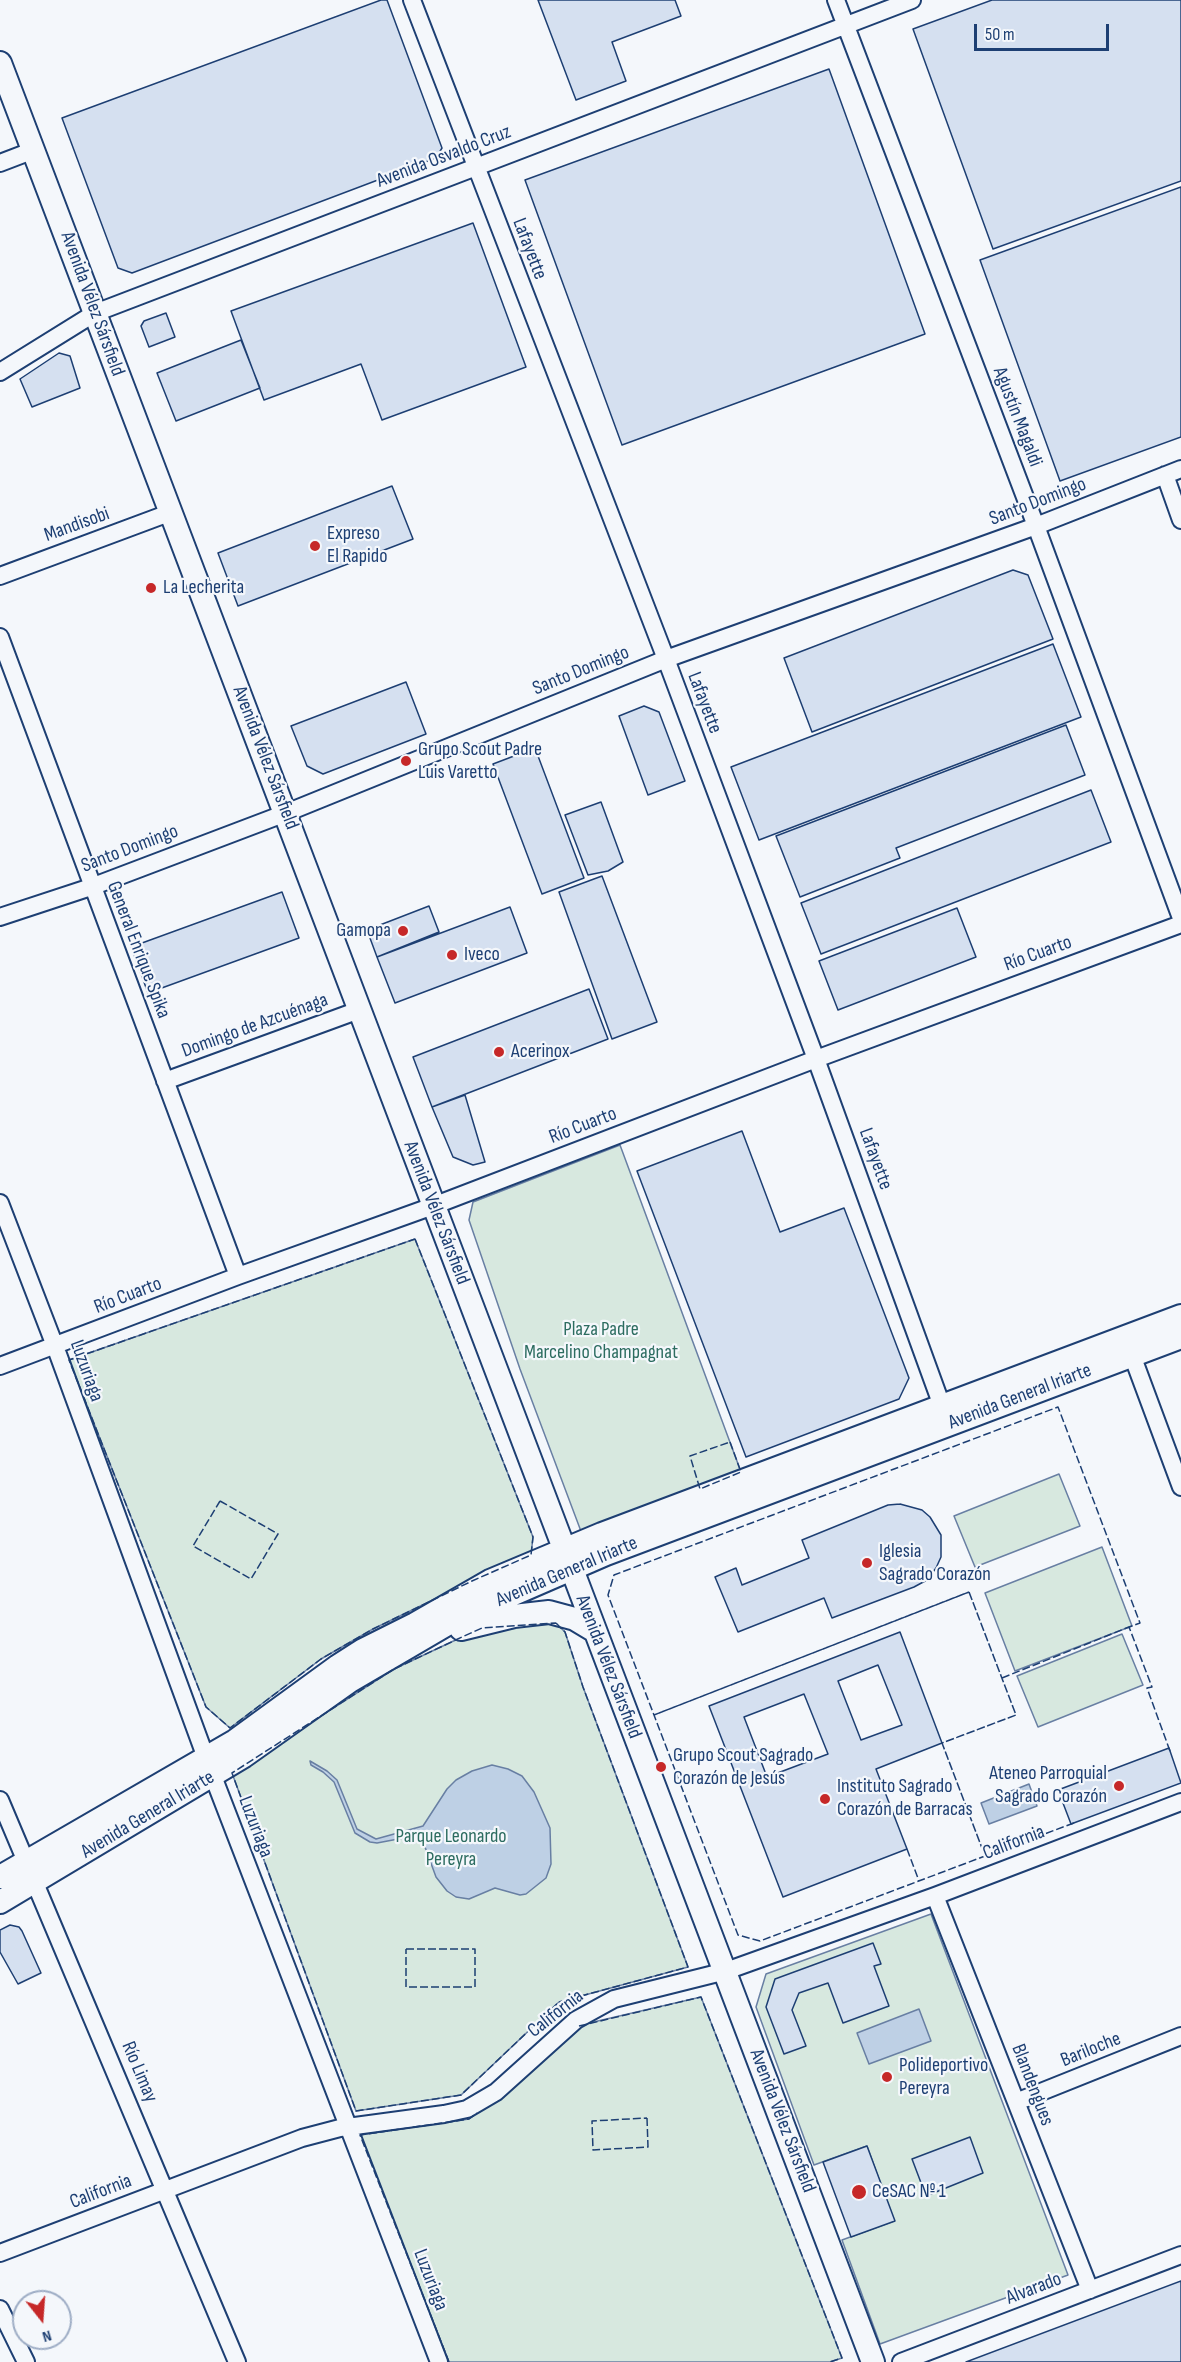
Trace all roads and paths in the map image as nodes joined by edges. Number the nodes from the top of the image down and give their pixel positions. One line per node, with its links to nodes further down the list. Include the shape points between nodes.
1 (412, 0): 8 (street, Lafayette)
2 (836, 0): 4 (street, Agustín Magaldi)
3 (912, 0): 4 (street, Avenida Osvaldo Cruz)
4 (845, 26): 8 (street, Avenida Osvaldo Cruz); 14 (street, Agustín Magaldi)
5 (0, 63): 6 (main road, Avenida Vélez Sársfield)
6 (34, 150): 7 (street); 9 (main road, Avenida Vélez Sársfield)
7 (0, 163)
8 (475, 167): 9 (street, Avenida Osvaldo Cruz); 17 (street, Lafayette)
9 (95, 313): 10 (street, Avenida Osvaldo Cruz); 12 (main road, Avenida Vélez Sársfield)
10 (0, 372)
11 (1173, 472): 13 (street); 14 (street, Santo Domingo)
12 (169, 513): 15 (street, Mandisobi); 18 (main road, Avenida Vélez Sársfield)
13 (1181, 520)
14 (1036, 526): 17 (street, Santo Domingo); 21 (street, Agustín Magaldi)
15 (0, 576)
16 (0, 637): 19 (street, General Enrique Spika)
17 (666, 659): 18 (street, Santo Domingo); 24 (street, Lafayette)
18 (286, 813): 19 (street, Santo Domingo); 23 (main road, Avenida Vélez Sársfield)
19 (91, 887): 20 (street, Santo Domingo); 25 (street, General Enrique Spika)
20 (0, 917)
21 (1181, 918)
22 (1181, 924): 24 (street, Río Cuarto)
23 (359, 1010): 25 (street, Domingo de Azcuénaga); 27 (main road, Avenida Vélez Sársfield)
24 (816, 1059): 27 (street, Río Cuarto); 34 (street, Lafayette)
25 (165, 1081): 28 (street, General Enrique Spika)
26 (0, 1203): 31 (street, Luzuriaga)
27 (433, 1206): 28 (street, Río Cuarto); 36 (main road, Avenida Vélez Sársfield)
28 (238, 1276): 31 (street, Río Cuarto)
29 (1181, 1316): 32 (main road, Avenida General Iriarte)
30 (1181, 1337): 32 (main road, Avenida General Iriarte)
31 (55, 1346): 33 (street, Río Cuarto); 39 (street, Luzuriaga)
32 (1128, 1346): 34 (main road, Avenida General Iriarte); 35 (street)
33 (0, 1366)
34 (946, 1415): 36 (main road, Avenida General Iriarte)
35 (1181, 1487)
36 (567, 1559): 37 (main road, Avenida Vélez Sársfield); 38 (main road, Avenida General Iriarte); 39 (main road, Avenida General Iriarte, via 490,1581 363,1650 235,1741)
37 (595, 1631): 38 (main road, via 562,1614 533,1613 476,1625); 46 (main road, Avenida Vélez Sársfield)
38 (398, 1652): 39 (main road, Avenida General Iriarte, via 244,1756)
39 (209, 1767): 42 (main road, Avenida General Iriarte); 49 (street, Luzuriaga)
40 (0, 1800): 42 (street, Río Limay)
41 (1181, 1802): 44 (street, California)
42 (31, 1872): 43 (main road, Avenida General Iriarte); 45 (main road, Avenida General Iriarte); 50 (street, Río Limay)
43 (0, 1877)
44 (935, 1896): 46 (street, California); 48 (street, Blandengues)
45 (0, 1902)
46 (726, 1971): 49 (street, California, via 631,1993 602,2004 576,2020 496,2092 474,2106); 58 (main road, Avenida Vélez Sársfield)
47 (1181, 2036): 48 (street, Bariloche)
48 (1016, 2102): 53 (street, Blandengues)
49 (348, 2127): 50 (street, California, via 302,2138); 57 (street, Luzuriaga)
50 (166, 2189): 51 (street, California); 56 (street, Río Limay)
51 (0, 2253)
52 (1181, 2254): 53 (street, Alvarado)
53 (1090, 2290): 59 (street, Alvarado)
54 (0, 2309): 55 (street)
55 (26, 2362)
56 (237, 2362)
57 (439, 2362)
58 (873, 2362)
59 (901, 2362)

